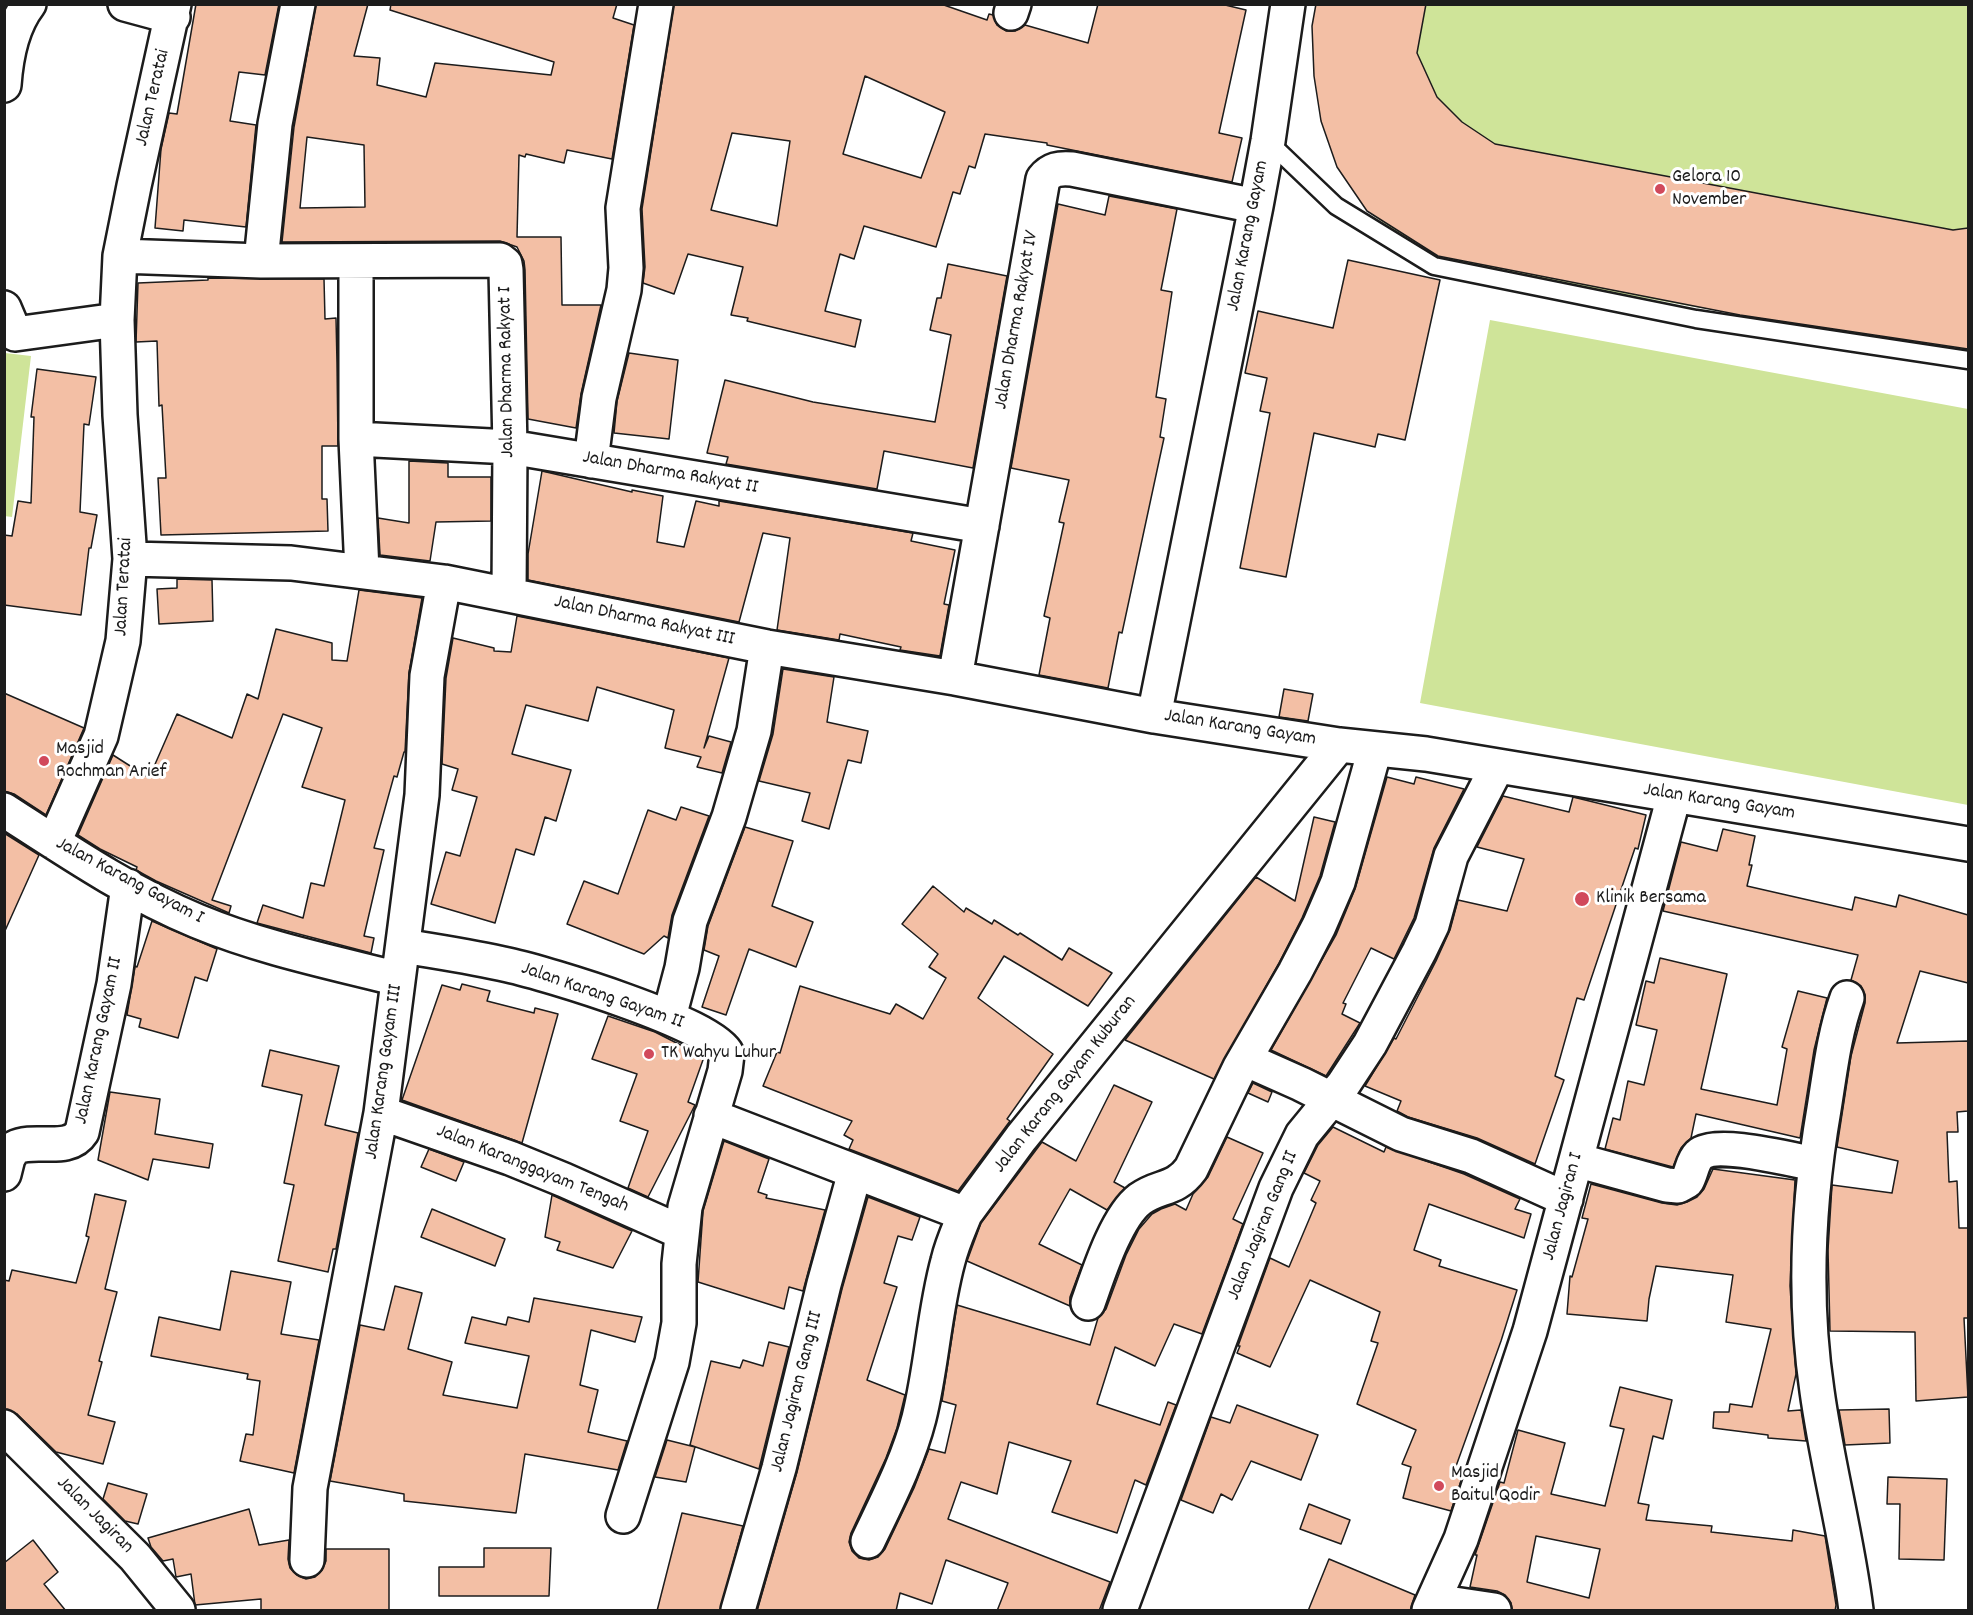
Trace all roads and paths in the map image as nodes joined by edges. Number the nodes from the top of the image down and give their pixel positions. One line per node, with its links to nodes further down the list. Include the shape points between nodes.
1 (125, 4): 5 (street, Jalan Teratai)
2 (298, 4): 11 (street, via 275,124)
3 (656, 4): 18 (street, via 623,208 624,290 599,398)
4 (1288, 4): 8 (street, Jalan Karang Gayam)
5 (173, 11): 10 (street, Jalan Teratai)
6 (17, 13): 7 (street)
7 (4, 85)
8 (1268, 141): 9 (street, Jalan Karang Gayam); 15 (lane, via 1336,206 1434,266 1696,319)
9 (1256, 206): 19 (street, Jalan Dharma Rakyat IV, via 1071,169 1048,173 1041,189); 26 (street, Jalan Karang Gayam)
10 (120, 256): 11 (street, Jalan Dharma Rakyat I); 13 (street, Jalan Teratai)
11 (261, 261): 12 (street, Jalan Dharma Rakyat I)
12 (356, 261): 16 (street); 17 (street, Jalan Dharma Rakyat I, via 496,259 505,264)
13 (117, 320): 14 (street); 20 (street, Jalan Teratai)
14 (8, 326)
15 (1968, 360)
16 (356, 439): 17 (street, Jalan Dharma Rakyat II); 21 (street)
17 (510, 447): 18 (street, Jalan Dharma Rakyat II); 23 (street, Jalan Dharma Rakyat I)
18 (591, 461): 19 (street, Jalan Dharma Rakyat II)
19 (982, 526): 25 (street, Jalan Dharma Rakyat IV)
20 (130, 559): 21 (street, Jalan Dharma Rakyat III, via 291,563); 32 (street, Jalan Teratai, via 123,641 101,736)
21 (362, 571): 22 (street, Jalan Dharma Rakyat III)
22 (444, 582): 23 (street, Jalan Dharma Rakyat III); 35 (street, Jalan Karang Gayam III, via 427,676 422,795)
23 (509, 594): 24 (street, Jalan Dharma Rakyat III)
24 (767, 647): 25 (street, Jalan Dharma Rakyat III); 38 (street, via 754,731 729,817 690,921)
25 (956, 678): 26 (street, Jalan Dharma Rakyat III)
26 (1154, 716): 27 (street, Jalan Karang Gayam)
27 (1339, 745): 28 (street, Jalan Karang Gayam); 48 (street, Jalan Karang Gayam Kuburan, via 1021,1138)
28 (1375, 749): 29 (street, Jalan Karang Gayam); 39 (street, via 1338,882 1295,972)
29 (1497, 767): 30 (street, Jalan Karang Gayam); 40 (street, Jalan Jagiran Gang II, via 1451,856 1432,926 1370,1044)
30 (1674, 796): 33 (street, Jalan Karang Gayam); 43 (street, Jalan Jagiran I)
31 (4, 810): 32 (street, Jalan Karang Gayam I)
32 (54, 842): 34 (street, Jalan Karang Gayam I)
33 (1968, 844)
34 (128, 886): 36 (street, Jalan Karang Gayam I, via 238,936); 46 (street, Jalan Karang Gayam II, via 114,984 82,1132 68,1143 14,1148)
35 (404, 946): 36 (street, Jalan Karang Gayam III); 38 (street, Jalan Karang Gayam II, via 509,965)
36 (398, 979): 41 (street, Jalan Karang Gayam III)
37 (1847, 998): 44 (street, via 1840,1017)
38 (669, 1017): 42 (street, Jalan Karang Gayam II, via 720,1043 727,1054)
39 (1243, 1062): 40 (street, via 1256,1064); 50 (street, via 1184,1179 1138,1200 1127,1212)
40 (1332, 1098): 47 (street, via 1401,1134 1471,1156); 58 (street, Jalan Jagiran Gang II, via 1302,1135 1276,1188)
41 (381, 1113): 49 (street, Jalan Karanggayam Tengah, via 510,1158); 54 (street, Jalan Karang Gayam III, via 310,1488)
42 (711, 1116): 45 (street); 49 (street, Jalan Karang Gayam II, via 689,1188)
43 (1576, 1160): 44 (street, via 1678,1186 1688,1178 1700,1155 1712,1150); 47 (street, Jalan Jagiran I)
44 (1815, 1164): 60 (street, via 1809,1262 1812,1351)
45 (855, 1172): 48 (street); 57 (street, Jalan Jagiran Gang III)
46 (4, 1174)
47 (1566, 1199): 55 (street, Jalan Jagiran I, via 1530,1331 1483,1477)
48 (965, 1214): 53 (street, Jalan Karang Gayam Kuburan, via 945,1270 918,1420)
49 (681, 1232): 52 (street, Jalan Karang Gayam II, via 677,1339)
50 (1088, 1303)
51 (4, 1427): 56 (street, Jalan Jagiran, via 135,1557)
52 (623, 1516)
53 (868, 1540)
54 (307, 1560)
55 (1431, 1606): 59 (street)
56 (178, 1611)
57 (738, 1611)
58 (1119, 1611)
59 (1494, 1611)
60 (1856, 1611)

